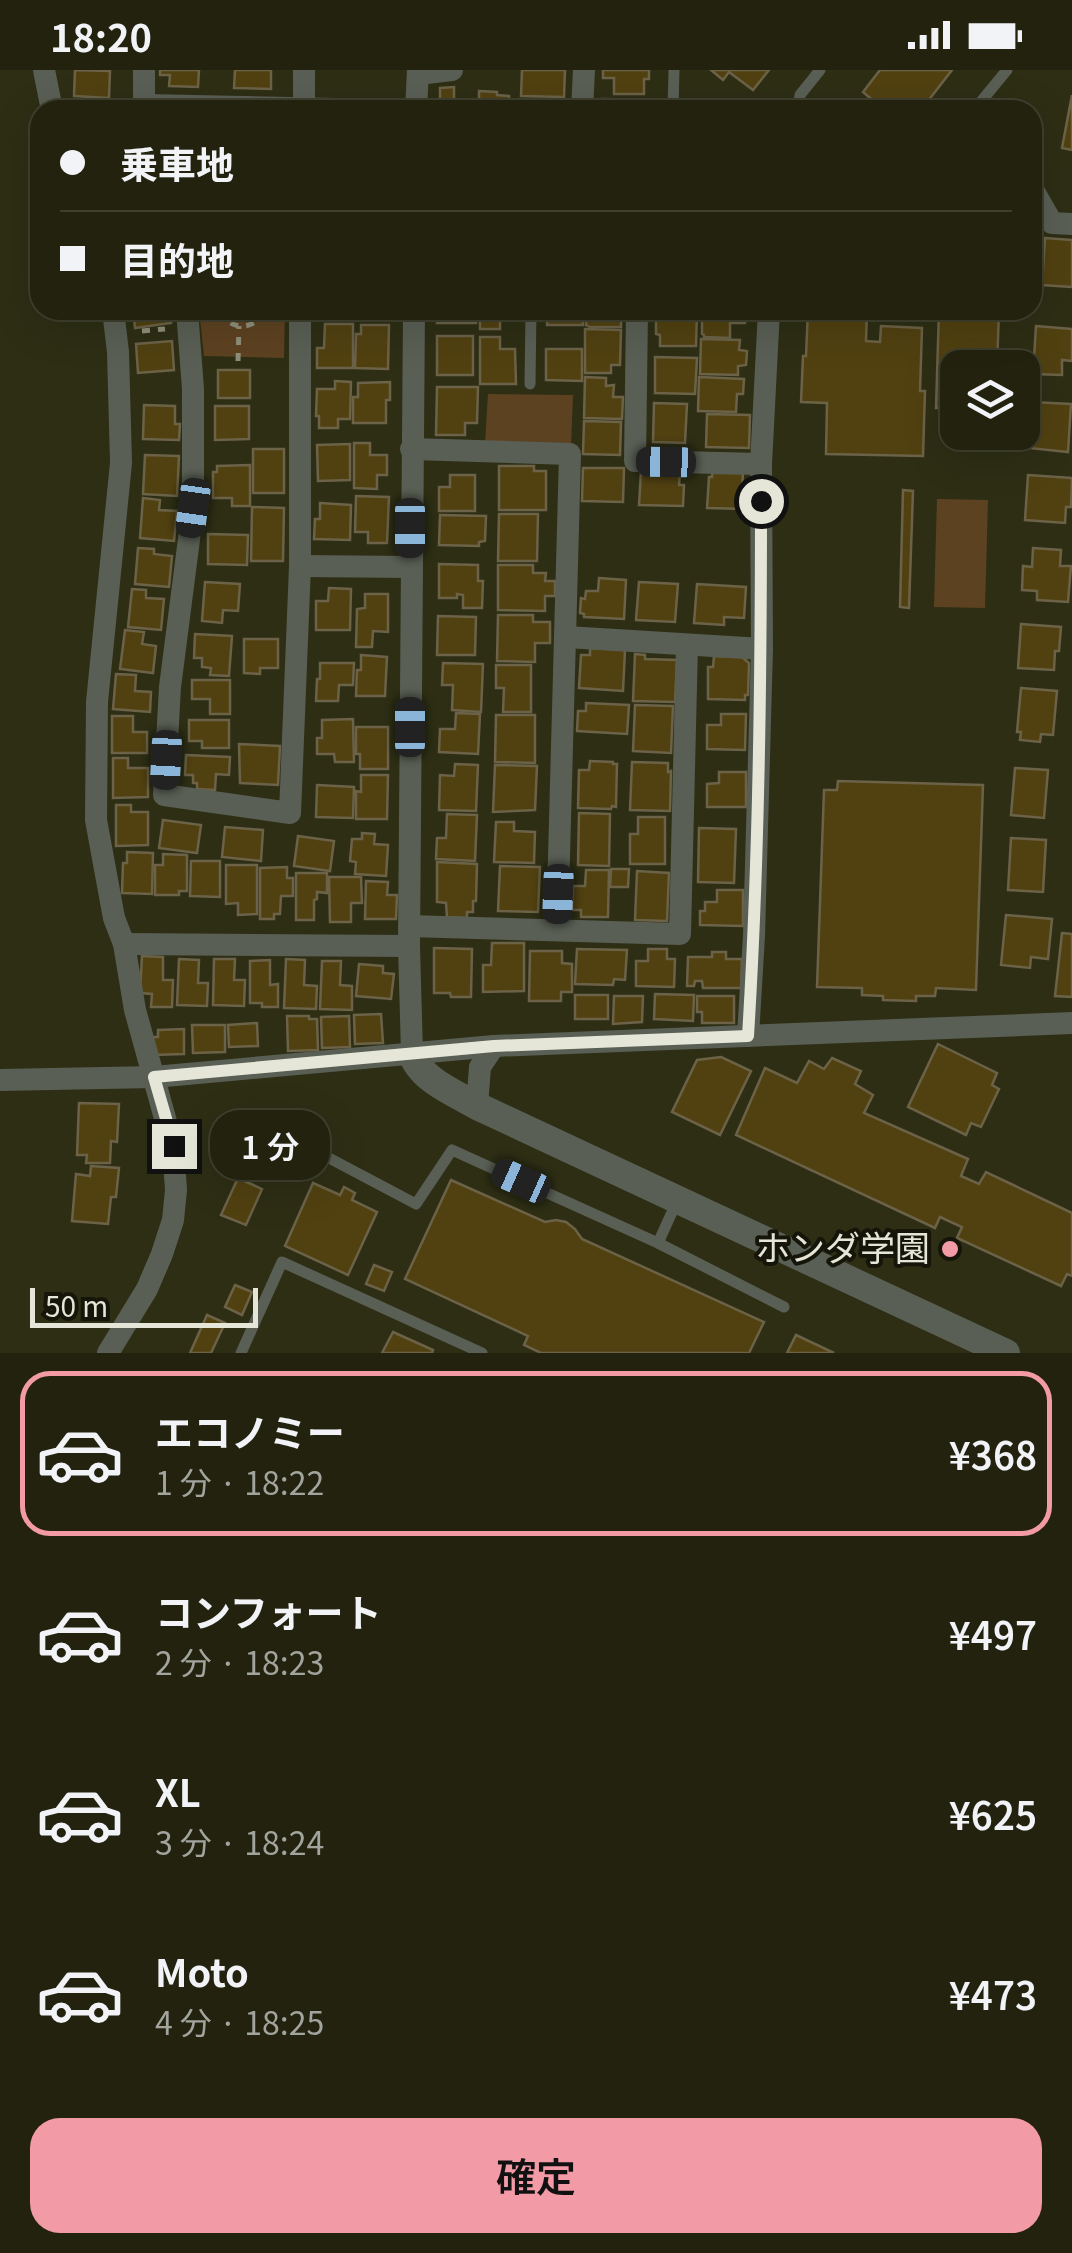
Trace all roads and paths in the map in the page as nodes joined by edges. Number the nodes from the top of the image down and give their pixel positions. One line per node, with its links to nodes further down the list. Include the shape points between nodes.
1 (44, 70): 10 (street)
2 (144, 70): 11 (street)
3 (304, 70): 12 (street)
4 (452, 70): 9 (street)
5 (584, 70): 14 (street)
6 (674, 70): 15 (lane)
7 (820, 70): 16 (lane)
8 (1007, 70): 17 (lane)
9 (418, 72): 13 (street)
10 (50, 100)
11 (144, 100)
12 (304, 100)
13 (416, 100)
14 (582, 100)
15 (673, 100)
16 (799, 100)
17 (982, 100)
18 (1042, 205): 19 (street, via 1052,222)
19 (1072, 224)
20 (114, 320): 31 (street)
21 (179, 320): 31 (path)
22 (188, 320): 36 (street, via 193,508 164,796 290,813)
23 (228, 320): 30 (path)
24 (256, 320): 30 (path)
25 (300, 320): 36 (street)
26 (414, 320): 34 (street)
27 (532, 320): 33 (lane)
28 (637, 320): 35 (street, via 634,462)
29 (768, 320): 35 (street)
30 (239, 326): 32 (path)
31 (116, 334): 43 (street, via 121,464 98,702 96,820)
32 (238, 361)
33 (530, 384)
34 (412, 448): 37 (street); 38 (street, via 570,454)
35 (761, 464): 40 (street)
36 (300, 566): 37 (street)
37 (410, 567): 42 (street)
38 (567, 637): 39 (street); 41 (street)
39 (687, 645): 40 (street); 41 (street, via 680,934)
40 (762, 649): 45 (street)
41 (557, 930): 42 (street)
42 (409, 936): 43 (street); 47 (street)
43 (124, 944): 48 (street)
44 (1072, 1022): 45 (street)
45 (748, 1036): 46 (street)
46 (494, 1046): 47 (street); 50 (street, via 480,1068)
47 (412, 1053): 48 (street); 50 (street, via 427,1075)
48 (154, 1077): 49 (street); 56 (street, via 174,1146 172,1220 147,1288)
49 (0, 1080)
50 (476, 1106): 52 (street)
51 (275, 1176): 53 (lane, via 293,1140 416,1204 452,1150)
52 (678, 1199): 53 (lane); 55 (street)
53 (658, 1243): 54 (lane)
54 (784, 1307)
55 (1003, 1352)
56 (108, 1353)
57 (241, 1353): 58 (lane, via 282,1262)
58 (482, 1353)

